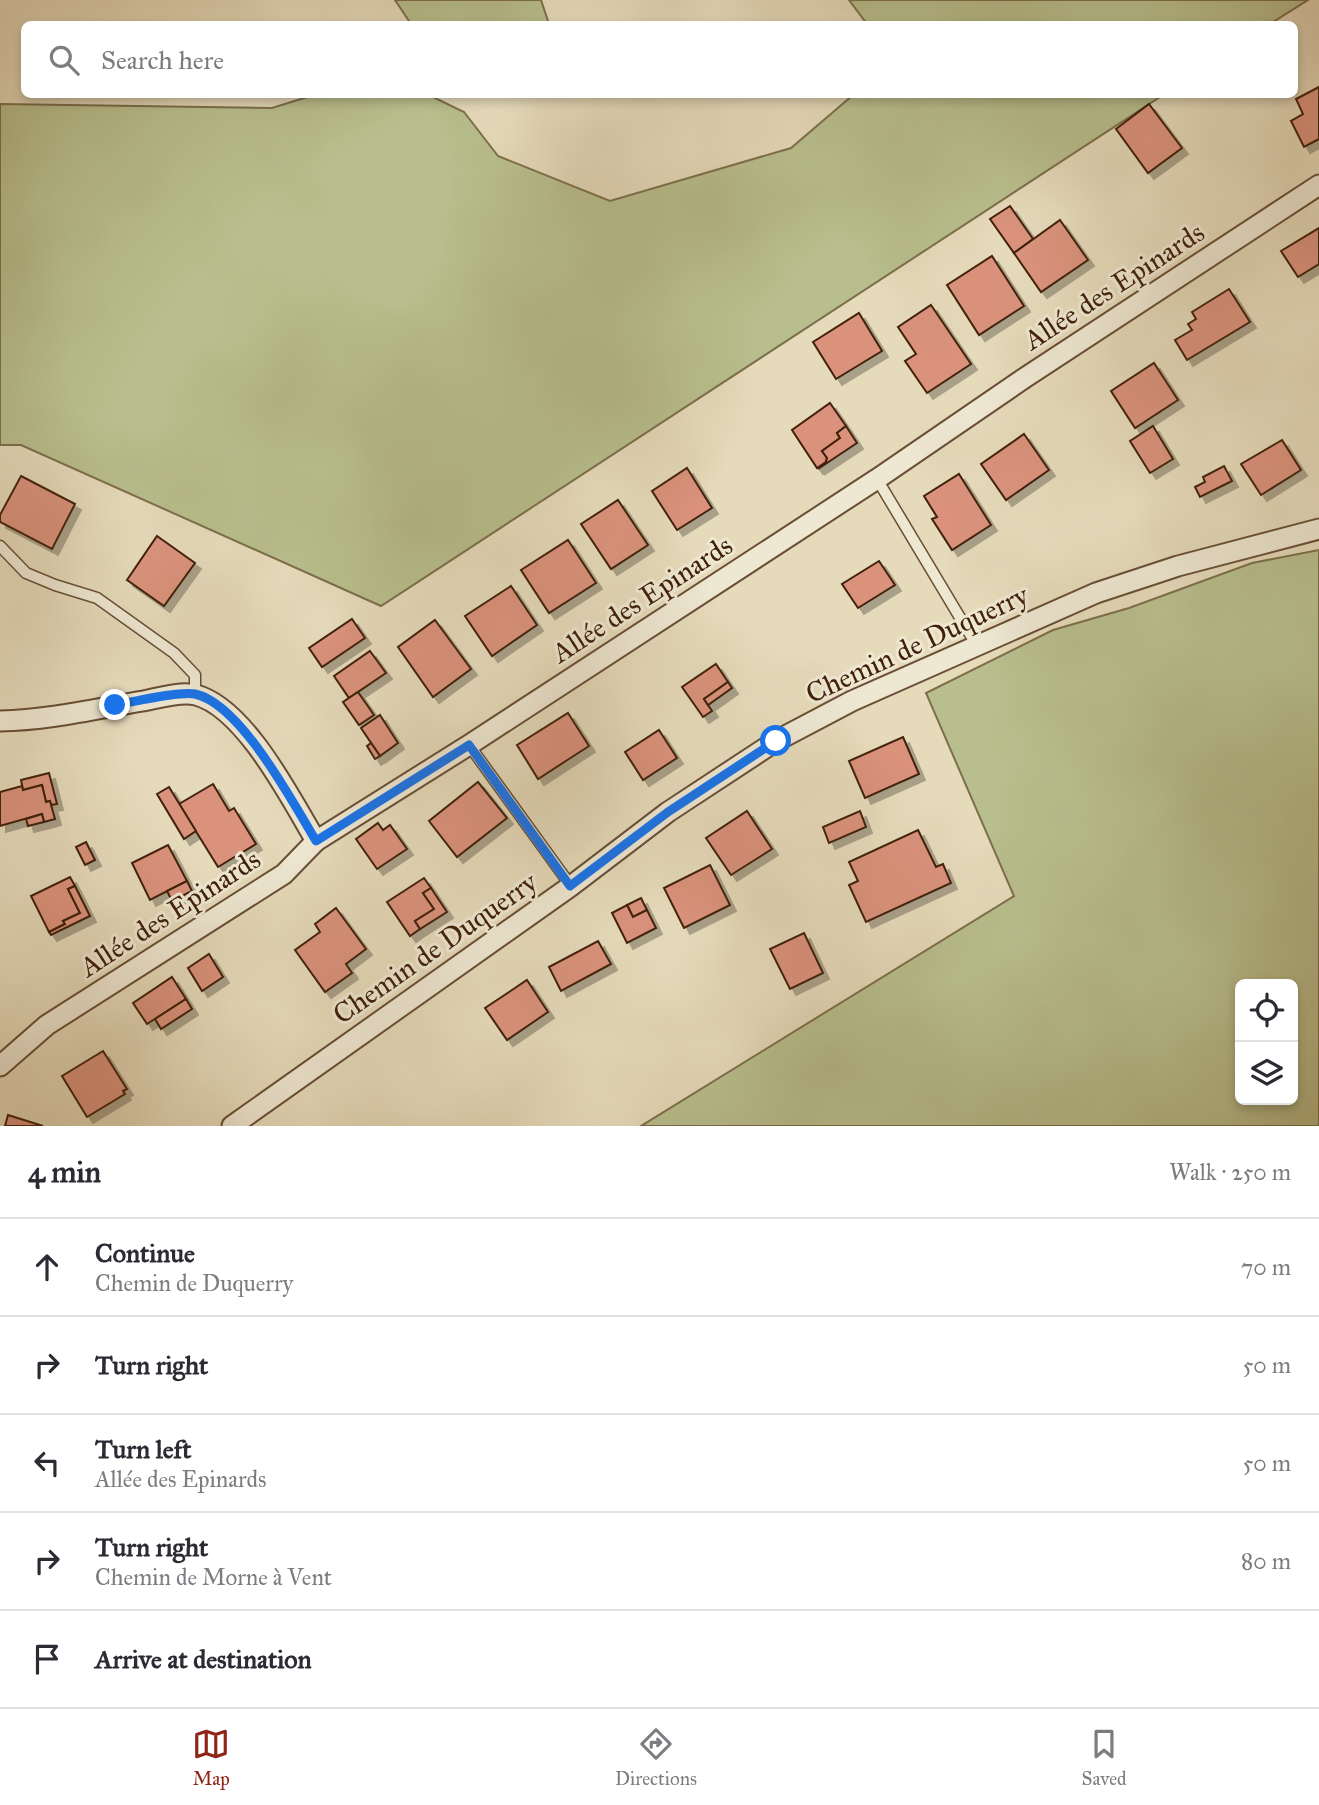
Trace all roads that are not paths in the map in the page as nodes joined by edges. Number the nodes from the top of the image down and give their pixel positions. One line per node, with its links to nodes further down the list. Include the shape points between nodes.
1 (1319, 185): 2 (street, Allée des Epinards)
2 (877, 479): 5 (lane); 8 (street, Allée des Epinards)
3 (1319, 529): 5 (street, Chemin de Duquerry, via 1096,593)
4 (0, 546): 6 (lane, via 26,573 97,598 174,653 195,675)
5 (977, 646): 10 (street, Chemin de Duquerry, via 852,701 776,741 668,812)
6 (195, 694): 7 (street, via 37,720); 9 (street, via 225,710 264,755)
7 (0, 721)
8 (469, 745): 9 (street, Allée des Epinards); 10 (lane)
9 (316, 841): 11 (street, Allée des Epinards, via 284,874 47,1025)
10 (570, 886): 12 (street, Chemin de Duquerry)
11 (0, 1066)
12 (232, 1126)

